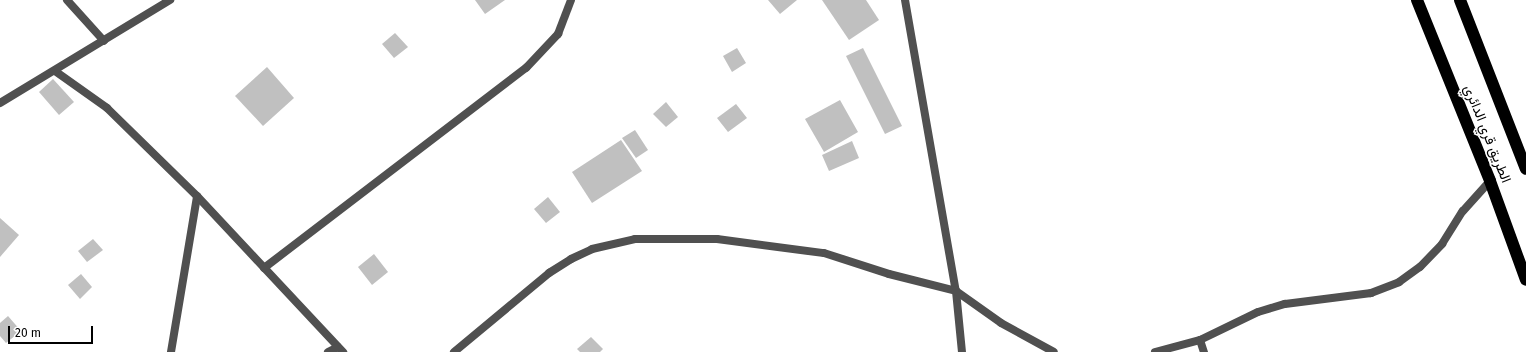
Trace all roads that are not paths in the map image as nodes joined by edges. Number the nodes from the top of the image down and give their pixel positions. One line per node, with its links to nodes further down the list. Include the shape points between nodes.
1 (67, 0): 7 (street)
2 (170, 0): 7 (street)
3 (571, 0): 13 (street, via 558,34 526,68)
4 (905, 0): 15 (street)
5 (1417, 0): 11 (highway, الطريق قري الدائري)
6 (1460, 0): 10 (highway)
7 (104, 41): 8 (street)
8 (55, 71): 9 (street); 12 (street, via 107,108)
9 (0, 103)
10 (1525, 161)
11 (1490, 181): 14 (highway, الطريق قري الدائري); 16 (street, via 1463,211 1442,244 1420,267 1399,282 1371,293 1278,306 1258,312)
12 (197, 196): 13 (street); 19 (street)
13 (264, 268): 17 (street)
14 (1526, 280)
15 (956, 290): 21 (street, via 889,274 824,254 777,246 717,239 635,239 592,249 571,259 496,316); 22 (street); 23 (street, via 1002,323)
16 (1200, 340): 18 (street); 25 (street)
17 (341, 349): 20 (street)
18 (1163, 350): 24 (street)
19 (171, 352)
20 (328, 352)
21 (454, 352)
22 (962, 352)
23 (1054, 352)
24 (1155, 352)
25 (1204, 352)

